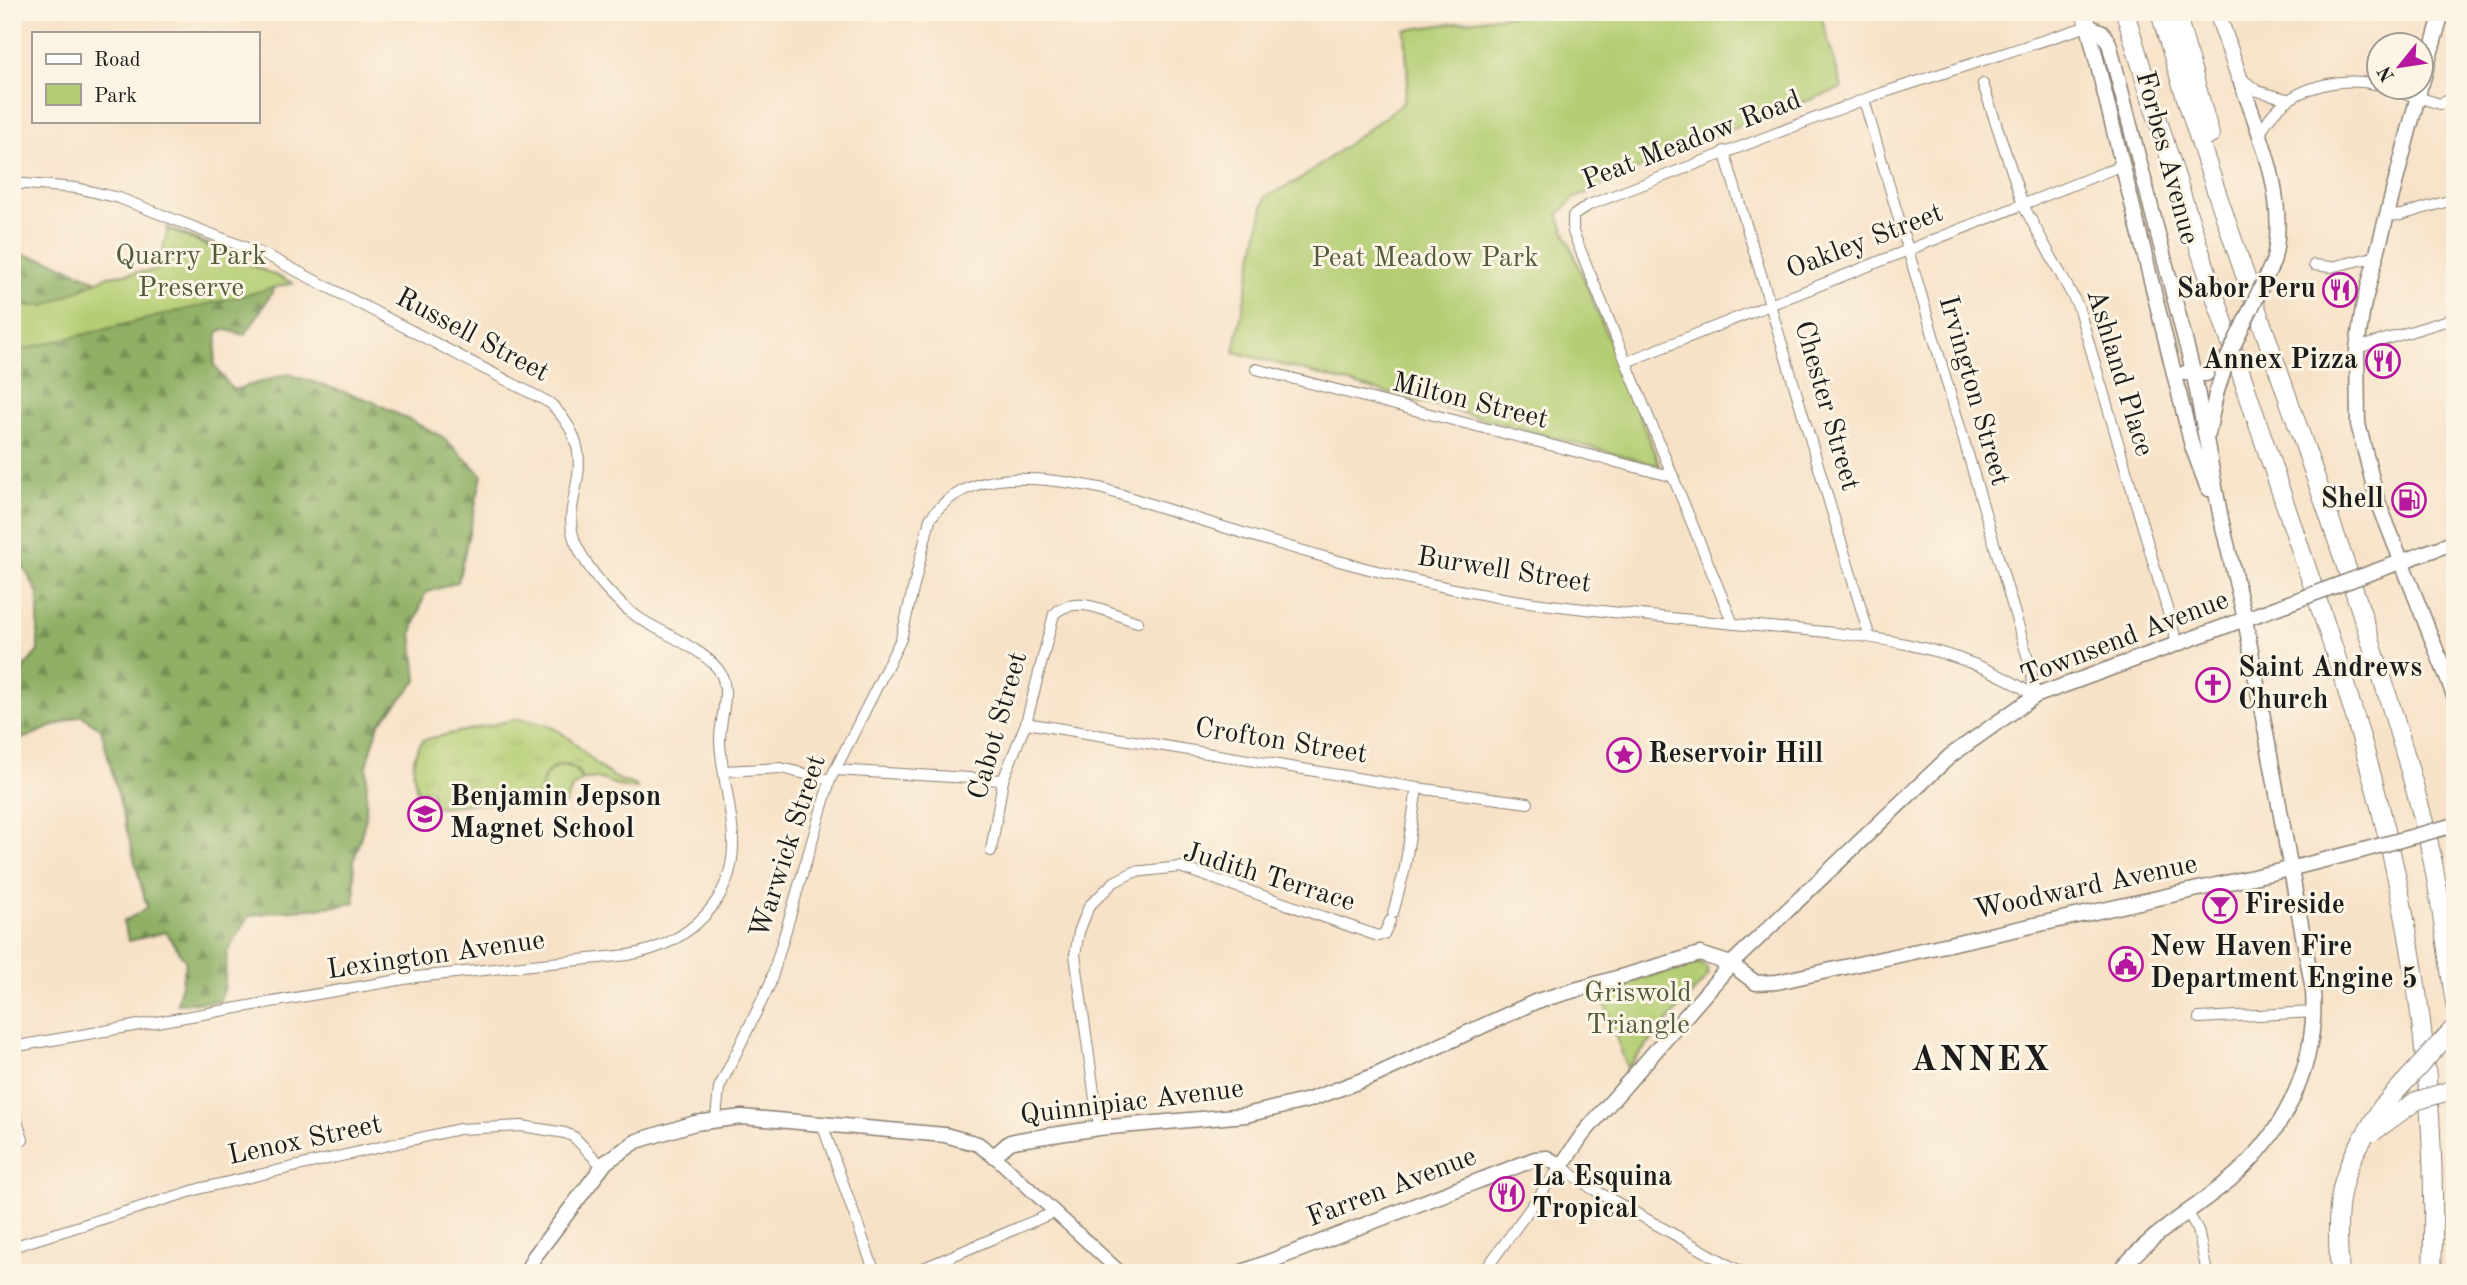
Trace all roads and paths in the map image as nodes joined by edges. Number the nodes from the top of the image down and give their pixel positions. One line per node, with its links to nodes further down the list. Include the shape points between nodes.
1 (2116, 12): 17 (highway)
2 (2126, 12): 17 (highway)
3 (2160, 12): 26 (highway)
4 (2176, 12): 26 (highway)
5 (2217, 12): 9 (highway)
6 (2442, 12): 8 (main road)
7 (2086, 19): 14 (street, Peat Meadow Road); 20 (main road, Forbes Avenue); 36 (main road, Forbes Avenue, via 2109,43)
8 (2436, 33)
9 (2239, 78): 13 (street, via 2257,92); 18 (main road)
10 (2366, 83): 13 (street, via 2341,80)
11 (1983, 84): 23 (street, Ashland Place)
12 (2455, 97): 15 (street, via 2440,104)
13 (2287, 99): 18 (street, via 2268,117)
14 (1864, 100): 19 (street, Peat Meadow Road); 25 (street, Irvington Street)
15 (2436, 101)
16 (2417, 102): 24 (main road)
17 (2162, 134): 90 (highway, via 2353,708 2384,821 2407,935 2423,1051)
18 (2260, 134): 32 (main road, bridge, via 2276,202 2277,247)
19 (1724, 150): 29 (street, Chester Street); 33 (street, Peat Meadow Road, via 1589,205 1573,216 1573,232)
20 (2120, 166): 23 (street, Oakley Street); 35 (main road, Forbes Avenue)
21 (12, 183): 51 (street, Russell Street, via 108,195 260,253 550,403 578,447 580,469 572,533 581,554 622,605 706,659 722,675)
22 (2455, 199): 24 (street)
23 (2023, 205): 25 (street, Oakley Street); 47 (street, Ashland Place, via 2078,306)
24 (2385, 216): 27 (main road)
25 (1908, 250): 29 (street, Oakley Street); 48 (street, Irvington Street, via 2031,669)
26 (2236, 251): 60 (highway, via 2369,640 2422,813)
27 (2374, 257): 28 (street, via 2332,267); 31 (main road)
28 (2314, 265)
29 (1772, 303): 33 (street, Oakley Street); 46 (street, Chester Street)
30 (2455, 318): 31 (street)
31 (2357, 348): 42 (main road, via 2362,447)
32 (2228, 357): 36 (main road); 37 (main road, bridge)
33 (1626, 362): 38 (street, Peat Meadow Road)
34 (1256, 369): 38 (street, Milton Street)
35 (2173, 369): 36 (main road); 40 (main road, Forbes Avenue, via 2192,446)
36 (2200, 375): 37 (main road, Forbes Avenue)
37 (2206, 443): 40 (main road, Forbes Avenue)
38 (1674, 477): 45 (street, Peat Meadow Road)
39 (968, 488): 45 (street, Burwell Street, via 1002,480 1066,481 1397,576 1513,600); 52 (street, Warwick Street, via 942,504 930,519 901,639)
40 (2221, 519): 43 (main road, Forbes Avenue)
41 (2455, 542): 42 (main road, Townsend Avenue)
42 (2401, 562): 43 (main road, Townsend Avenue, bridge); 49 (main road)
43 (2245, 619): 47 (main road, Townsend Avenue); 58 (main road, Forbes Avenue)
44 (1138, 622): 50 (street, Cabot Street, via 1075,603 1054,614)
45 (1733, 624): 46 (street, Burwell Street)
46 (1869, 635): 48 (street, Burwell Street, via 2004,675)
47 (2177, 643): 48 (main road, Townsend Avenue)
48 (2035, 696): 59 (main road, Townsend Avenue, via 1933,770)
49 (2455, 698)
50 (1026, 723): 53 (street, Cabot Street); 54 (street, Crofton Street)
51 (724, 771): 52 (street, via 781,768); 64 (street, Lexington Avenue, via 733,838 730,870 717,901 702,920 666,946 628,955 416,977)
52 (833, 775): 53 (street); 67 (street, Warwick Street, via 770,984 719,1088)
53 (1003, 780): 57 (street, Cabot Street)
54 (1417, 788): 55 (street, Crofton Street); 69 (street, Judith Terrace, via 1405,868 1384,934 1378,936 1180,867 1134,872 1114,882 1090,906 1076,955)
55 (1528, 803)
56 (2453, 826): 58 (main road, Woodward Avenue, bridge)
57 (990, 851)
58 (2289, 869): 59 (main road, Woodward Avenue, via 1777,982 1756,983); 61 (main road, Forbes Avenue)
59 (1731, 964): 69 (main road, Quinnipiac Avenue, via 1700,954 1537,1002 1376,1075 1308,1100 1246,1115); 74 (main road, Townsend Avenue, via 1583,1134)
60 (2455, 1003)
61 (2314, 1012): 62 (street); 75 (main road, Forbes Avenue, via 2308,1057 2286,1115 2244,1168)
62 (2199, 1018)
63 (2455, 1027): 71 (highway, bridge, via 2382,1107)
64 (12, 1046)
65 (2455, 1089): 71 (highway, bridge, via 2399,1110)
66 (12, 1105): 70 (street)
67 (716, 1118): 68 (main road, Quinnipiac Avenue); 73 (main road, Quinnipiac Avenue, via 644,1138)
68 (822, 1124): 72 (main road, Quinnipiac Avenue, via 945,1135 978,1144); 81 (street)
69 (1099, 1128): 72 (main road, Quinnipiac Avenue, via 1010,1142)
70 (23, 1140)
71 (2361, 1142): 89 (highway, via 2342,1182 2338,1203)
72 (994, 1156): 76 (street)
73 (602, 1166): 77 (street, Lenox Street, via 565,1132 522,1126 459,1129 202,1188); 78 (main road, Quinnipiac Avenue)
74 (1561, 1166): 84 (main road, Farren Avenue, via 1547,1158 1535,1159); 85 (street); 86 (street, via 1581,1182)
75 (2188, 1211): 87 (main road, Forbes Avenue, via 2159,1231); 88 (street, via 2198,1230)
76 (1055, 1212): 82 (street); 83 (street)
77 (12, 1247)
78 (534, 1257): 79 (main road, Quinnipiac Avenue); 80 (main road, Quinnipiac Avenue)
79 (516, 1273)
80 (526, 1273)
81 (875, 1273)
82 (912, 1273)
83 (1121, 1273)
84 (1240, 1273)
85 (1483, 1273)
86 (1743, 1273)
87 (2118, 1273)
88 (2207, 1273)
89 (2340, 1273)
90 (2432, 1273)

